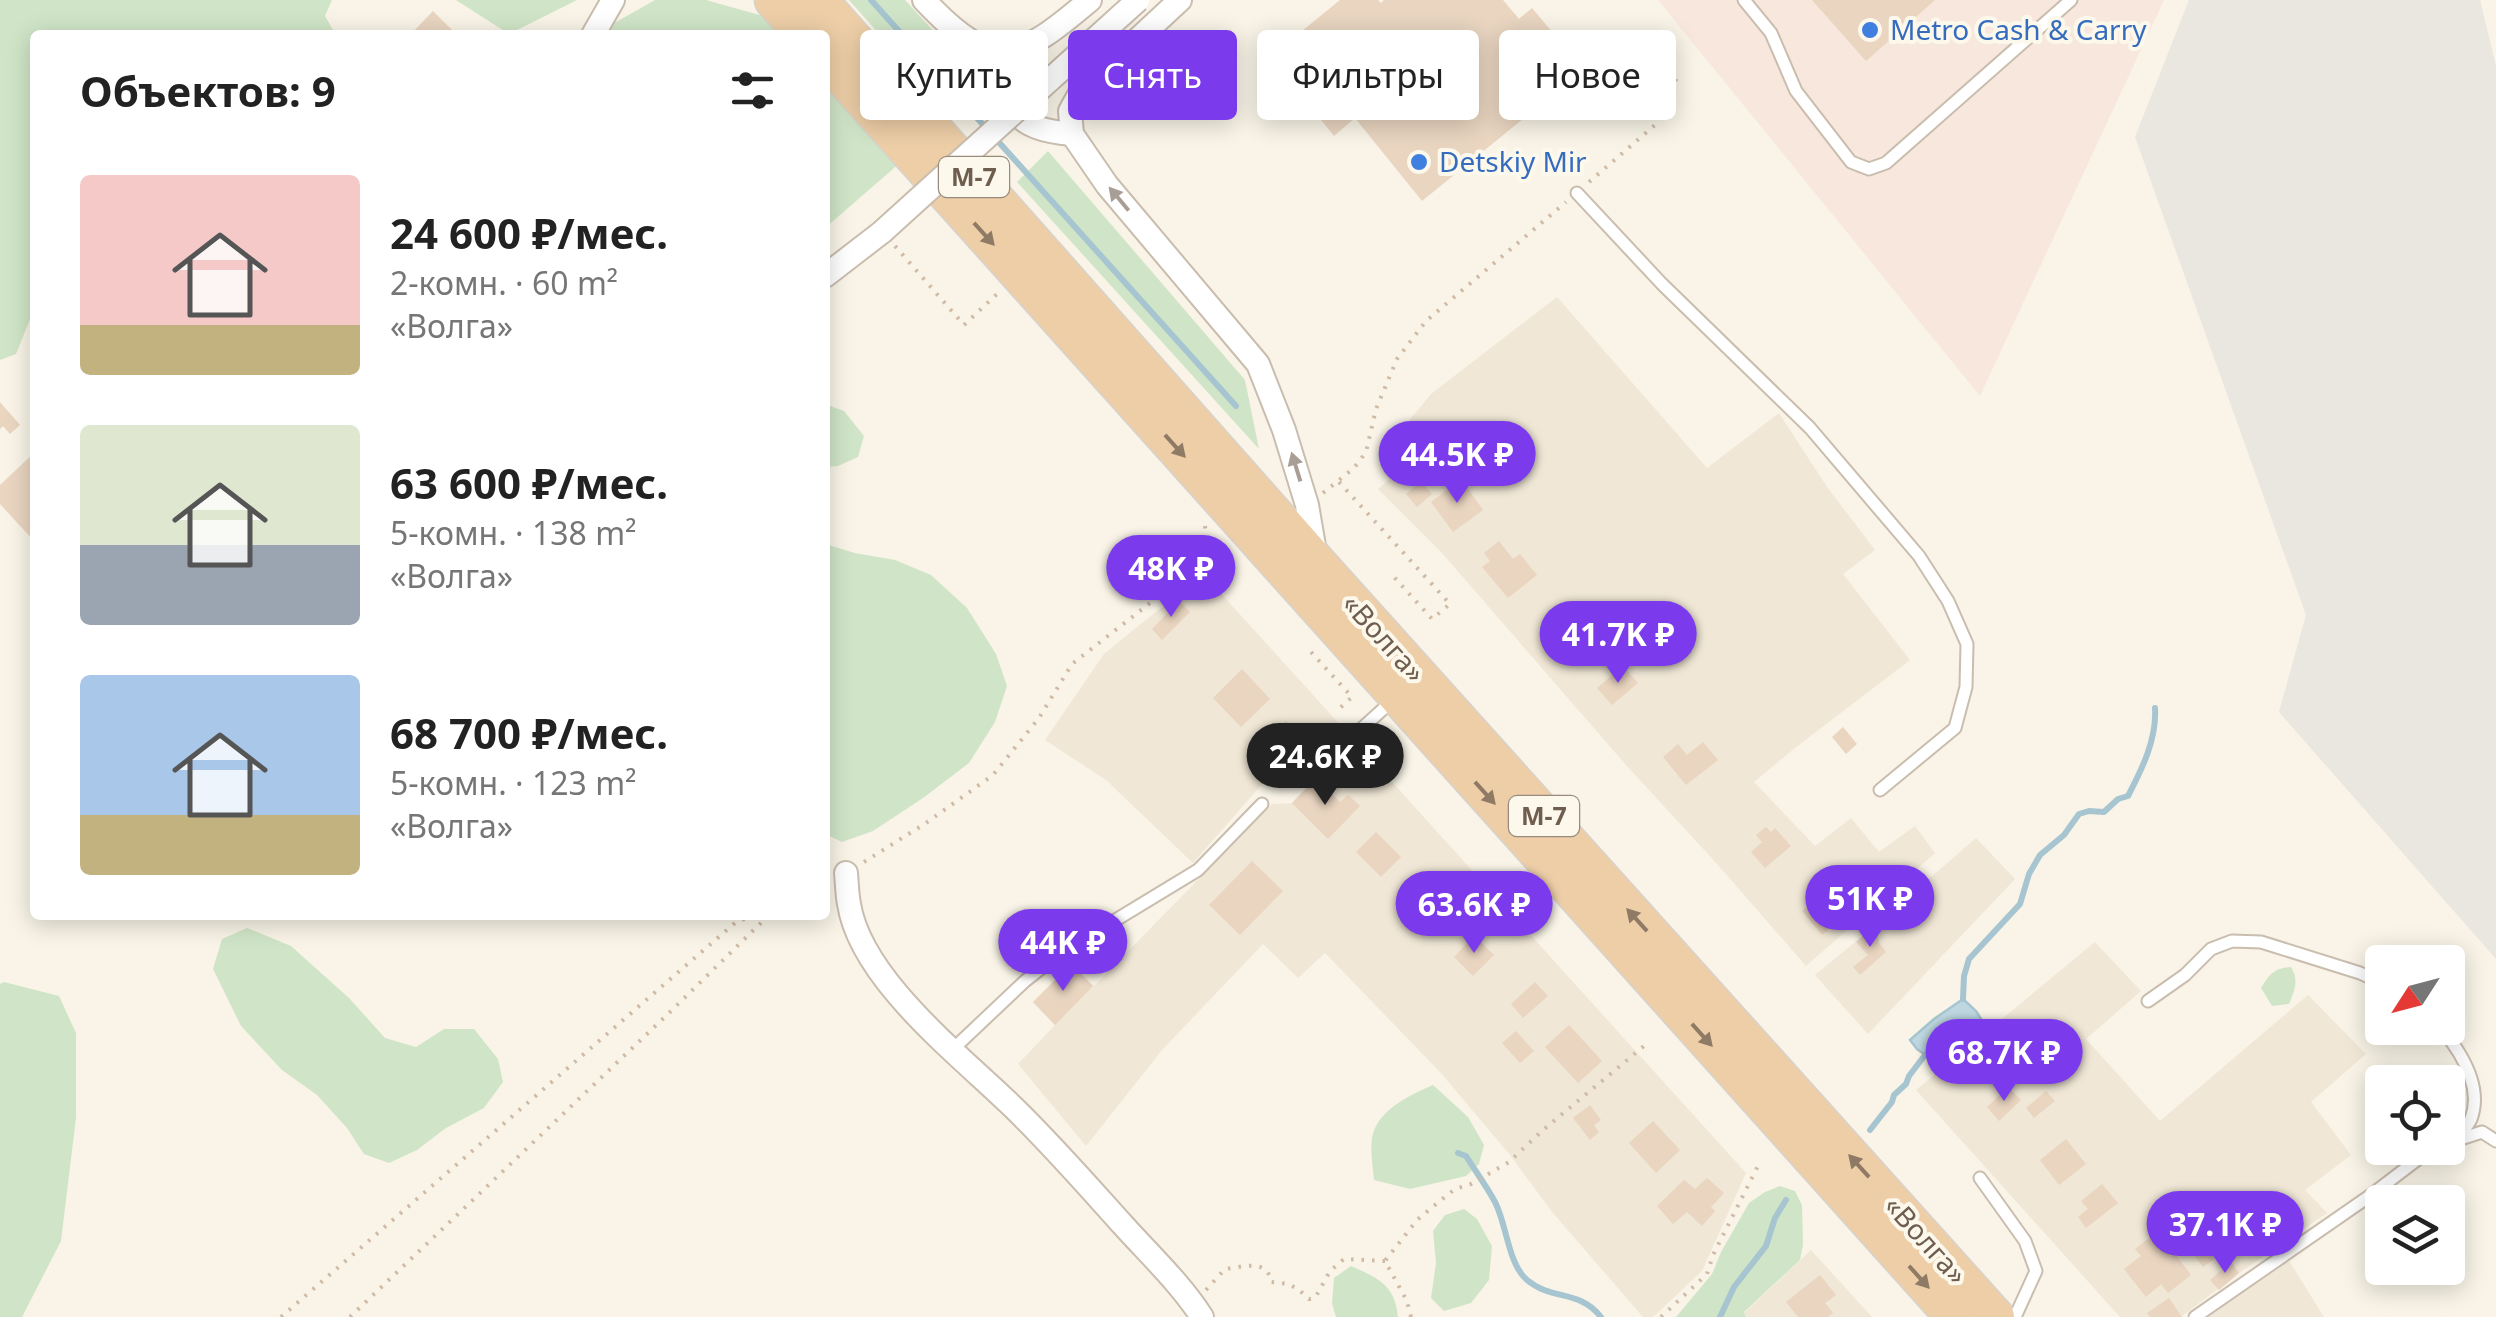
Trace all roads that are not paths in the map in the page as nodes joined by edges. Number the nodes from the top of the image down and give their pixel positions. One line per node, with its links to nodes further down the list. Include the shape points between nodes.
1 (634, 0): 10 (street)
2 (818, 0): 19 (highway, «Волга» / М-7)
3 (924, 0): 12 (street)
4 (1090, 0): 13 (street)
5 (1138, 0): 18 (street, bridge, via 885,236)
6 (1180, 0): 16 (street, via 1080,93 1070,111)
7 (1744, 0): 8 (lane, via 1771,33 1796,91 1852,162 1870,169)
8 (2071, 0)
9 (770, 2): 11 (highway)
10 (603, 18)
11 (800, 30)
12 (954, 30)
13 (1048, 35)
14 (830, 63): 20 (highway, «Волга» / М-7, one-way to 20)
15 (1024, 120): 16 (street, via 1046,132)
16 (1072, 134): 19 (street, one-way to 16, via 1308,505 1258,364)
17 (1577, 193): 22 (lane, via 1810,428 1919,556 1948,601 1967,644 1966,688 1954,728)
18 (830, 273)
19 (1316, 562): 36 (highway, «Волга» / М-7, one-way to 19)
20 (1398, 696): 21 (lane); 35 (highway, «Волга» / М-7, one-way to 35)
21 (1359, 731)
22 (1880, 790)
23 (1262, 804): 27 (lane, via 1198,870 1058,956)
24 (846, 873): 27 (street, via 849,906 881,974)
25 (2365, 974): 26 (lane, via 2261,942 2232,942 2210,950)
26 (2148, 1001)
27 (952, 1050): 34 (street, via 1014,1108)
28 (2465, 1065): 29 (lane, via 2476,1096)
29 (2465, 1127)
30 (2465, 1137): 31 (lane, via 2482,1132)
31 (2496, 1141)
32 (2410, 1165): 38 (lane)
33 (1980, 1178): 37 (lane, via 2025,1240 2036,1271)
34 (1198, 1311)
35 (1955, 1317)
36 (1995, 1317)
37 (2015, 1317)
38 (2195, 1317)

